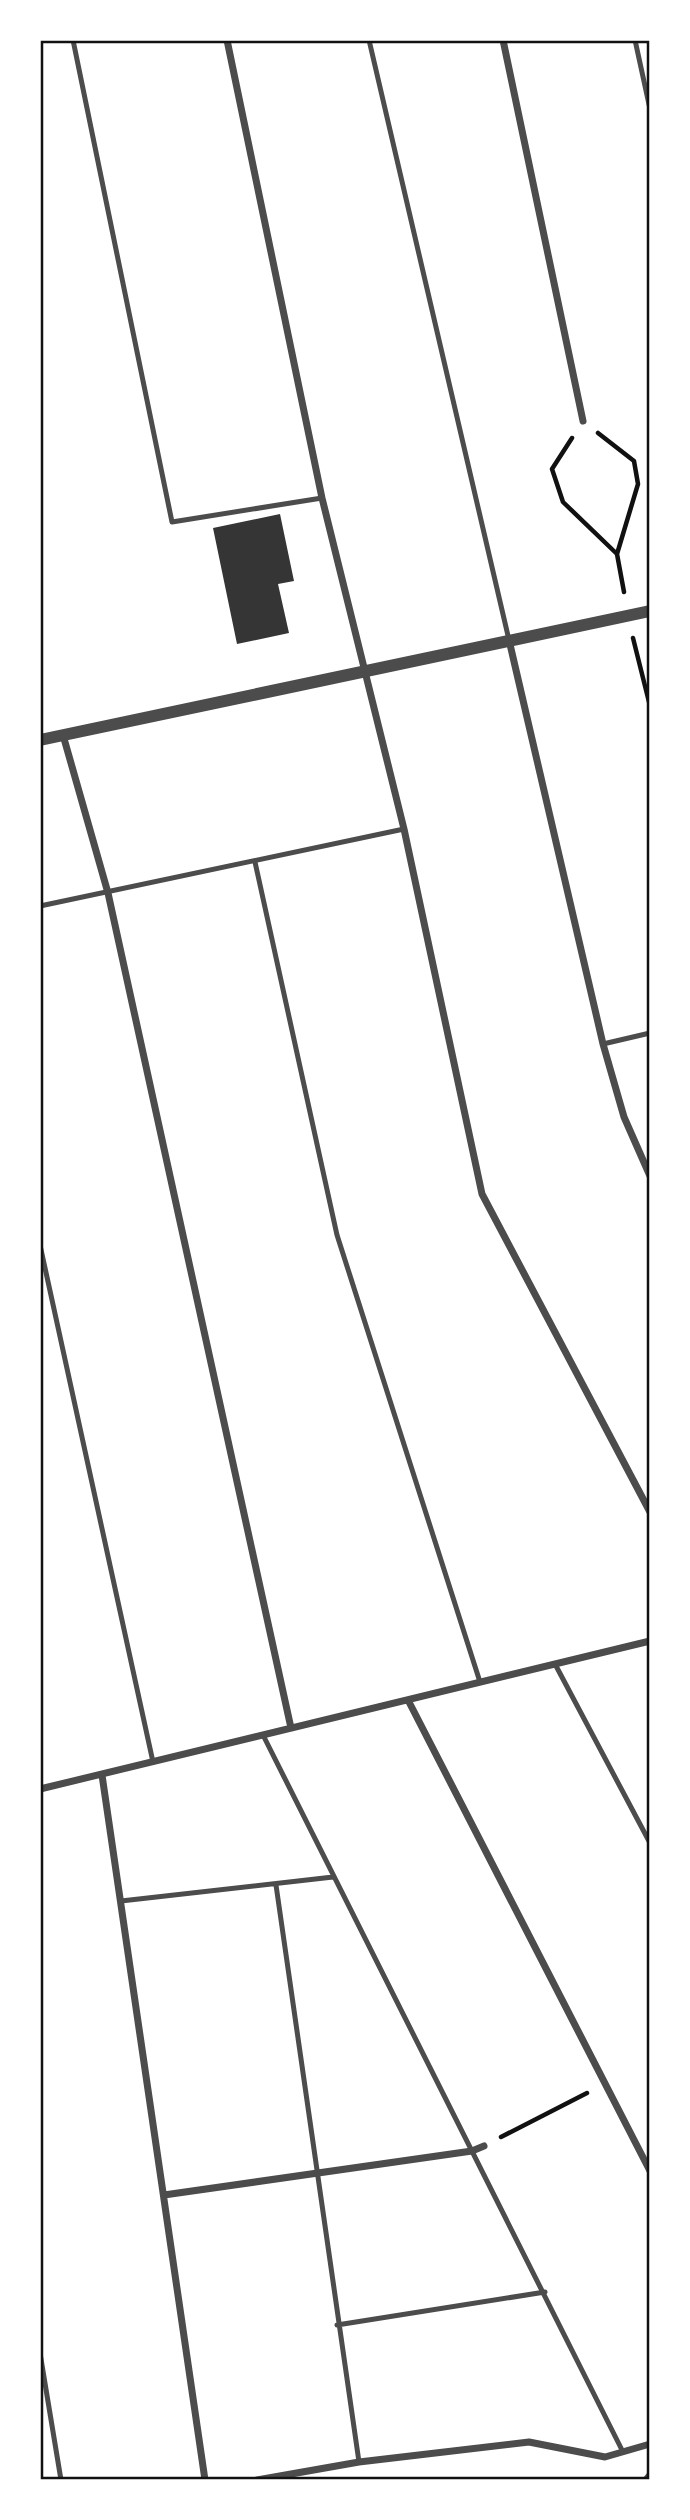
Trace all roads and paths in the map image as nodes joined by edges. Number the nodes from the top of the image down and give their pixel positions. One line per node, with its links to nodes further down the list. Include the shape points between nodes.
1 (73, 40): 8 (lane, via 172,523)
2 (227, 40): 8 (street)
3 (369, 40): 12 (lane)
4 (503, 40): 7 (street)
5 (635, 40): 6 (lane)
6 (650, 109)
7 (583, 421): 9 (path, via 634,461 638,484); 9 (path, via 552,469 563,502)
8 (322, 498): 13 (street)
9 (617, 554): 11 (path)
10 (650, 611): 11 (street)
11 (628, 615): 12 (street); 14 (path)
12 (509, 640): 13 (street); 22 (street)
13 (365, 672): 15 (street); 17 (street)
14 (650, 706)
15 (63, 735): 16 (street); 19 (street)
16 (40, 740)
17 (404, 829): 18 (lane); 25 (street, via 482,1194)
18 (256, 862): 19 (lane); 28 (lane, via 337,1235)
19 (108, 893): 20 (lane); 30 (street)
20 (40, 906)
21 (650, 1033): 22 (lane)
22 (603, 1044): 23 (street, via 624,1117)
23 (650, 1176)
24 (40, 1245): 32 (lane)
25 (650, 1512)
26 (650, 1641): 27 (street)
27 (555, 1664): 28 (street); 35 (lane)
28 (481, 1682): 29 (street)
29 (408, 1700): 30 (street); 39 (street)
30 (291, 1728): 31 (street)
31 (263, 1735): 32 (street); 36 (lane)
32 (153, 1762): 33 (street)
33 (102, 1775): 34 (street); 38 (street)
34 (40, 1789)
35 (650, 1843)
36 (333, 1877): 37 (lane); 41 (lane)
37 (276, 1885): 38 (lane); 43 (lane)
38 (121, 1901): 44 (street)
39 (603, 2084): 40 (path); 42 (street)
40 (484, 2146): 41 (street)
41 (471, 2151): 43 (street); 45 (lane)
42 (650, 2171)
43 (318, 2173): 44 (street); 46 (lane)
44 (164, 2195): 53 (street)
45 (545, 2292): 46 (lane); 49 (lane)
46 (337, 2325): 50 (lane)
47 (40, 2353): 52 (lane)
48 (650, 2444): 49 (street)
49 (623, 2452): 50 (street, via 605,2457 529,2442)
50 (359, 2462): 54 (street)
51 (650, 2475): 55 (street)
52 (61, 2480)
53 (205, 2480)
54 (257, 2480)
55 (646, 2480)

